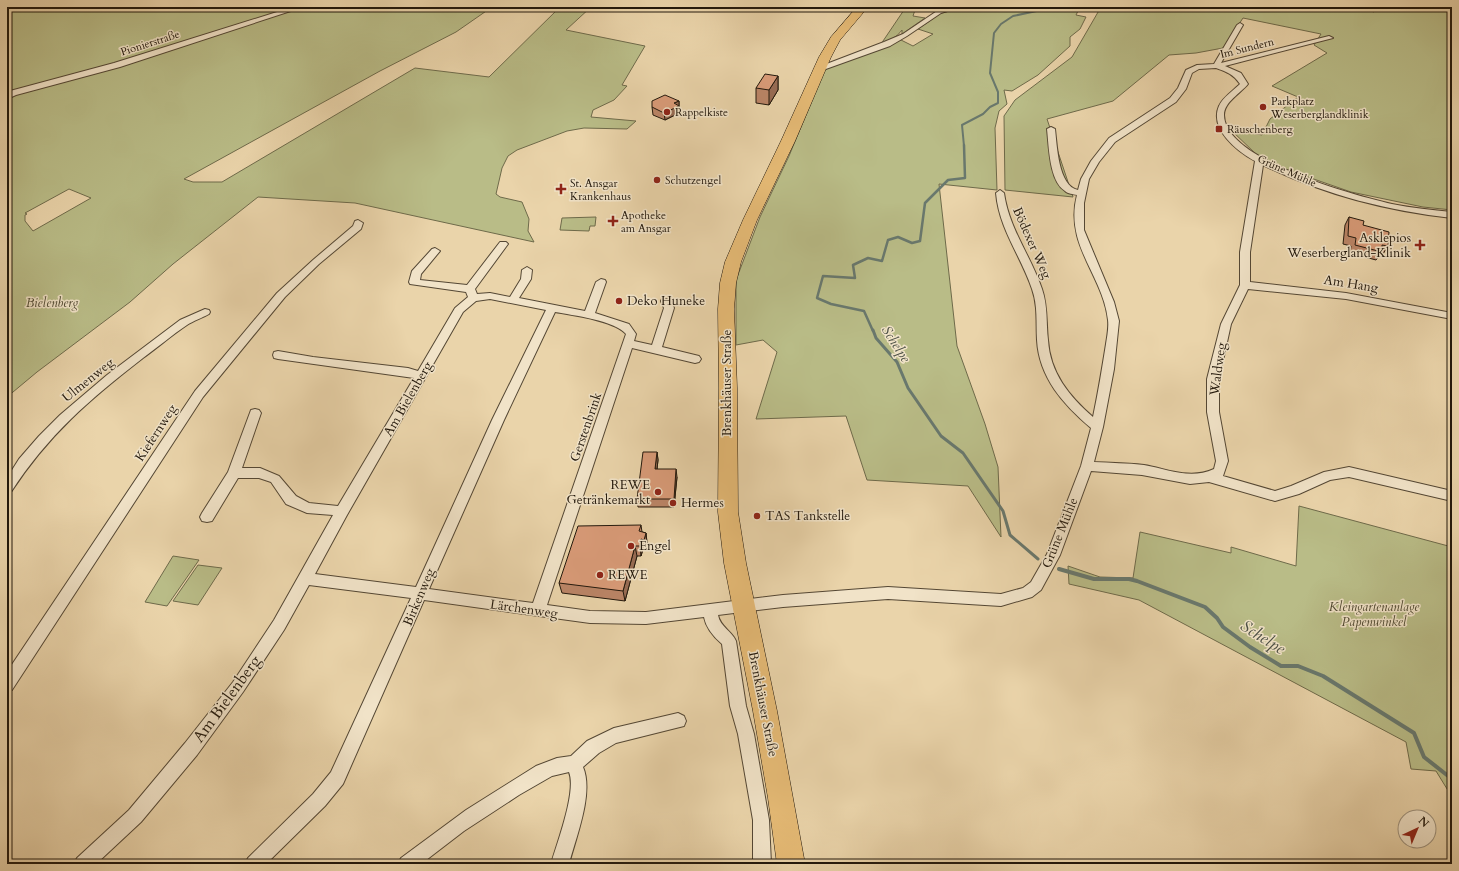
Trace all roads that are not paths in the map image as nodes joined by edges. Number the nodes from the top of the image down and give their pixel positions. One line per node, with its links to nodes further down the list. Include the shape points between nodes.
1 (300, 7): 8 (street, Pionierstraße, via 117,65 13,93)
2 (863, 7): 7 (main road, Brenkhäuser Straße, via 835,39)
3 (957, 7): 7 (street, via 939,12 888,44)
4 (1240, 25): 6 (street, Im Sundern)
5 (1329, 38): 6 (street, Im Sundern)
6 (1216, 66): 10 (street, Grüne Mühle, via 1232,71 1244,84 1223,105 1220,114 1224,128 1235,143); 11 (street, Grüne Mühle, via 1197,67 1189,72 1182,89 1173,100 1112,140 1095,161)
7 (820, 68): 43 (main road, Brenkhäuser Straße, via 750,220 733,262 728,283 728,498 735,563)
8 (7, 97)
9 (1051, 129): 11 (street, via 1063,184 1067,189)
10 (1259, 160): 13 (street, Grüne Mühle, via 1349,196 1412,210); 19 (street, Waldweg, via 1245,252)
11 (1081, 193): 33 (street, Grüne Mühle, via 1079,230 1109,302 1114,321)
12 (1000, 194): 33 (street, Bödexer Weg, via 1003,217 1032,272 1038,290 1042,316 1042,346 1052,378 1059,390)
13 (1452, 215)
14 (358, 222): 46 (street, Kiefernweg, via 358,227 282,295 199,394)
15 (503, 244): 20 (street, Am Bielenberg)
16 (435, 251): 20 (street, via 416,273 414,282)
17 (527, 270): 21 (street, via 526,279)
18 (601, 282): 25 (street)
19 (1245, 285): 26 (street, Am Hang, via 1346,296); 36 (street, Waldweg, via 1226,324 1214,379 1213,412 1222,461 1219,472)
20 (471, 293): 21 (street); 31 (street, Am Bielenberg)
21 (513, 300): 23 (street)
22 (666, 301): 28 (street, via 669,308)
23 (552, 308): 25 (street); 42 (street, Birkenweg, via 498,420)
24 (205, 312): 37 (street, Ulmenweg, via 184,322 62,419 18,468)
25 (589, 315): 27 (street, via 625,326 630,334)
26 (1452, 316)
27 (628, 343): 28 (street); 44 (street, Gerstenbrink, via 552,575)
28 (656, 349): 30 (street)
29 (278, 355): 31 (street)
30 (695, 359)
31 (422, 376): 39 (street, Am Bielenberg)
32 (255, 413): 35 (street)
33 (1097, 427): 34 (street, Grüne Mühle)
34 (1087, 466): 36 (street, via 1143,470 1198,480); 43 (street, Grüne Mühle, via 1053,555 1036,586 1028,593 1001,600 888,593)
35 (234, 473): 39 (street, via 260,473 275,479 291,500 308,508); 40 (street)
36 (1210, 477): 38 (street, via 1275,496 1328,475 1349,472)
37 (7, 488)
38 (1452, 496)
39 (342, 511): 41 (street, Am Bielenberg)
40 (207, 517)
41 (305, 580): 42 (street, Lärchenweg); 49 (street, Am Bielenberg, via 238,687 135,816)
42 (420, 594): 44 (street, Lärchenweg); 50 (street, Birkenweg, via 337,778 319,800)
43 (744, 606): 45 (street, Lärchenweg); 54 (main road, Brenkhäuser Straße)
44 (538, 610): 45 (street, Lärchenweg, via 590,617 646,618)
45 (710, 610): 53 (street, Brenkhäuser Straße, via 712,622 728,641 761,820)
46 (7, 685)
47 (678, 721): 48 (street, via 614,736 593,747)
48 (574, 764): 51 (street, via 563,764 543,770 481,808); 52 (street, via 580,776 579,795)
49 (83, 864)
50 (254, 864)
51 (407, 864)
52 (560, 864)
53 (762, 864)
54 (791, 864)

